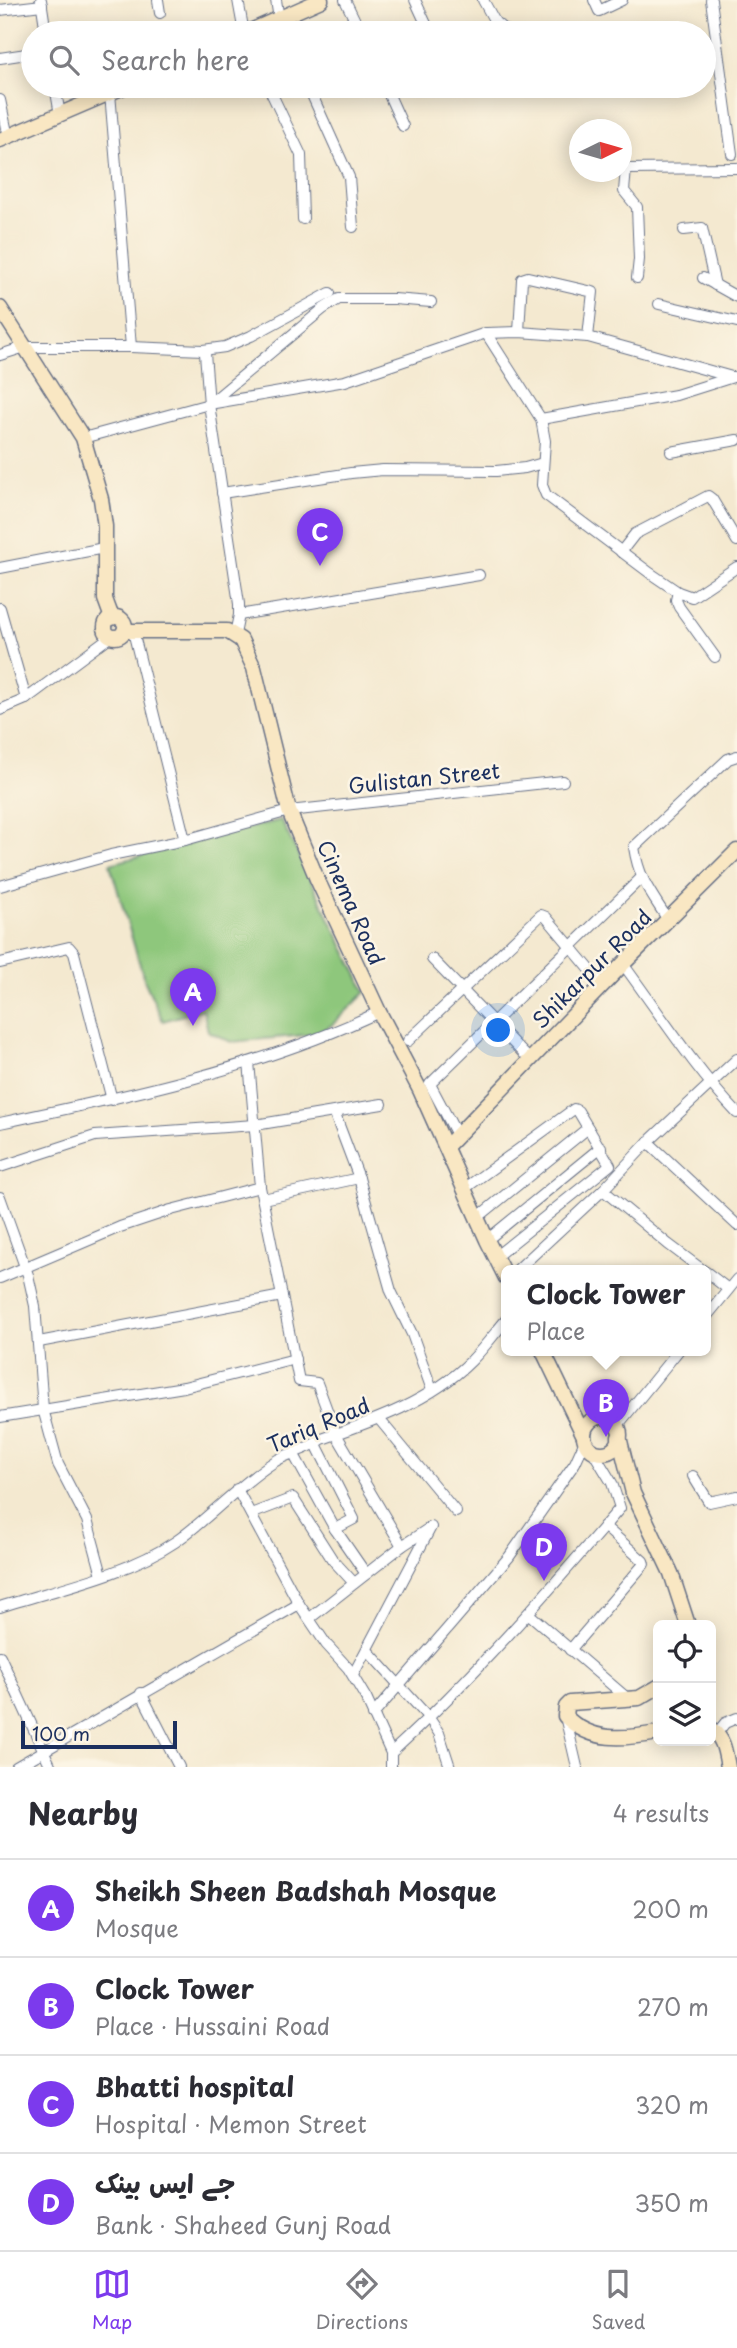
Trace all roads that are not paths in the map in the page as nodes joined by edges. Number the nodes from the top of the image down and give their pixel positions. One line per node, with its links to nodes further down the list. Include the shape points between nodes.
1 (158, 0): 13 (street)
2 (238, 0): 16 (street)
3 (276, 0): 14 (street)
4 (321, 0): 14 (street)
5 (345, 0): 18 (street)
6 (415, 0): 19 (street)
7 (483, 0): 20 (street)
8 (594, 0): 9 (street, via 599,11)
9 (622, 0)
10 (711, 0): 21 (street)
11 (41, 2): 12 (street); 15 (street)
12 (0, 10)
13 (160, 13)
14 (279, 19): 17 (street)
15 (44, 21)
16 (242, 21)
17 (274, 21)
18 (355, 21)
19 (425, 21)
20 (494, 21)
21 (714, 21)
22 (716, 37): 35 (street)
23 (21, 55): 24 (street)
24 (0, 58)
25 (57, 98): 32 (street)
26 (99, 98): 32 (street)
27 (110, 98): 53 (street)
28 (274, 98): 37 (street, via 301,155)
29 (313, 98): 38 (street, via 349,177)
30 (390, 98): 33 (street)
31 (0, 100): 34 (street)
32 (60, 115): 34 (street)
33 (403, 126)
34 (4, 139)
35 (732, 154)
36 (737, 168): 40 (street, via 626,169 624,191 637,206)
37 (303, 219)
38 (353, 227)
39 (684, 230): 42 (street, via 702,228)
40 (637, 278)
41 (703, 278): 42 (street)
42 (715, 285): 44 (street)
43 (330, 293): 54 (street, via 251,336)
44 (737, 295)
45 (430, 302): 57 (street, via 339,299)
46 (659, 304): 48 (street)
47 (0, 308): 52 (street)
48 (737, 322)
49 (519, 332): 50 (street); 51 (street); 51 (street, via 523,279 528,277 593,292)
50 (486, 333): 57 (street, via 345,381); 58 (street)
51 (588, 337): 56 (street)
52 (25, 347): 53 (street); 55 (street); 59 (street)
53 (131, 348): 54 (street)
54 (203, 351): 57 (street)
55 (0, 355)
56 (735, 377): 58 (street, via 676,395)
57 (209, 404): 59 (street); 63 (street)
58 (541, 419): 62 (street)
59 (83, 438): 65 (street, via 101,499)
60 (737, 440): 61 (street)
61 (670, 452)
62 (543, 463): 63 (street, via 496,471 372,471); 66 (street, via 546,495)
63 (222, 493): 72 (street)
64 (737, 541): 66 (street, via 708,496 635,534)
65 (104, 548): 67 (street); 73 (street, via 105,599 112,618 125,624)
66 (621, 552): 70 (street)
67 (0, 568)
68 (737, 568): 70 (street, via 692,597)
69 (479, 575): 72 (street)
70 (678, 592): 75 (street, via 679,607)
71 (0, 608): 76 (street)
72 (239, 615): 74 (street)
73 (123, 633): 74 (street, via 197,630); 76 (street); 81 (street)
74 (235, 634): 80 (street, Cinema Road, via 254,668)
75 (715, 657)
76 (26, 699): 77 (street)
77 (0, 710)
78 (737, 756): 83 (street, via 728,759 634,847)
79 (563, 781): 80 (street, Gulistan Street)
80 (289, 811): 81 (street, Gulistan Street); 92 (street, Cinema Road)
81 (185, 840): 84 (street, Gulistan Street)
82 (737, 851): 85 (street, Shikarpur Road)
83 (641, 878): 85 (street); 86 (street)
84 (0, 886)
85 (668, 920): 89 (street, Shikarpur Road)
86 (571, 947): 90 (street); 91 (street, via 541,915); 93 (street)
87 (432, 960): 91 (street)
88 (0, 963): 99 (street, via 69,947 74,953)
89 (623, 964): 90 (street, Shikarpur Road); 98 (street)
90 (603, 985): 96 (street, Shikarpur Road)
91 (461, 990): 93 (street); 94 (street)
92 (379, 1012): 97 (street); 108 (street, Cinema Road)
93 (494, 1023): 96 (street); 106 (street, via 430,1084)
94 (408, 1041)
95 (737, 1059): 98 (street)
96 (530, 1060): 106 (street, Shikarpur Road)
97 (249, 1062): 99 (street); 104 (street)
98 (709, 1084): 102 (street); 107 (street)
99 (112, 1100): 103 (street)
100 (382, 1104): 101 (street)
101 (334, 1112): 104 (street); 111 (street)
102 (737, 1113)
103 (0, 1123)
104 (255, 1125): 110 (street, via 95,1136); 112 (street)
105 (588, 1128): 109 (street); 113 (street, via 578,1111 570,1111); 117 (street)
106 (457, 1135): 108 (street, Shikarpur Road)
107 (648, 1142): 114 (street); 118 (street)
108 (446, 1147): 113 (street, Cinema Road)
109 (600, 1147): 119 (street); 120 (street, via 610,1165)
110 (0, 1167)
111 (359, 1178): 116 (street); 136 (street, via 391,1291)
112 (260, 1187): 116 (street); 123 (street, via 120,1227)
113 (464, 1189): 117 (street, Cinema Road)
114 (603, 1190): 121 (street); 122 (street)
115 (0, 1197): 123 (street)
116 (263, 1199): 129 (street)
117 (477, 1218): 119 (street, Cinema Road)
118 (737, 1225)
119 (487, 1240): 120 (street, Cinema Road)
120 (495, 1257): 124 (street, Cinema Road)
121 (522, 1265)
122 (697, 1265)
123 (24, 1267): 126 (street); 132 (street, via 35,1306)
124 (501, 1268)
125 (711, 1276): 128 (street)
126 (0, 1278)
127 (737, 1279): 128 (street)
128 (729, 1289): 130 (street)
129 (282, 1296): 132 (street); 135 (street)
130 (711, 1311)
131 (501, 1326): 136 (street, Tariq Road, via 470,1362)
132 (38, 1342): 137 (street)
133 (545, 1356): 142 (street)
134 (674, 1356): 140 (street)
135 (295, 1359): 137 (street, via 184,1387); 141 (street, via 299,1381 317,1383)
136 (432, 1390): 139 (street, Tariq Road)
137 (43, 1409): 138 (street); 156 (street, via 58,1464 87,1520)
138 (0, 1417)
139 (379, 1419): 141 (street, Tariq Road); 150 (street)
140 (618, 1432): 142 (street, via 609,1451 598,1453); 142 (street, via 608,1419 597,1418 588,1425); 147 (street)
141 (336, 1434): 143 (street, Tariq Road); 154 (street)
142 (587, 1442): 149 (street, via 612,1483); 167 (street, via 509,1557)
143 (316, 1444): 144 (street, Tariq Road); 153 (street, via 354,1519)
144 (293, 1453): 146 (street, Tariq Road); 153 (street)
145 (693, 1476): 148 (street, via 709,1502)
146 (237, 1489): 151 (street); 156 (street, Tariq Road, via 176,1541 150,1557)
147 (633, 1493): 149 (street); 162 (street, via 671,1573)
148 (737, 1496)
149 (620, 1507): 152 (street)
150 (456, 1511)
151 (250, 1514): 157 (street, via 293,1498 332,1559); 158 (street)
152 (604, 1526): 160 (street); 164 (street, via 643,1564)
153 (335, 1529): 155 (street)
154 (402, 1546): 155 (street); 163 (street, via 431,1527)
155 (366, 1574): 157 (street)
156 (102, 1575): 159 (street, Tariq Road)
157 (354, 1583): 161 (street)
158 (299, 1604): 161 (street); 169 (street)
159 (0, 1607)
160 (528, 1614): 164 (street); 173 (street)
161 (310, 1618): 166 (street)
162 (686, 1620)
163 (367, 1650): 166 (street); 167 (street)
164 (570, 1650): 170 (street)
165 (0, 1656): 178 (street)
166 (353, 1675): 171 (street)
167 (398, 1685): 171 (street); 173 (street)
168 (653, 1690): 170 (street, via 639,1698)
169 (141, 1693): 178 (street); 182 (street)
170 (627, 1698): 172 (street, via 570,1703)
171 (373, 1715): 179 (street)
172 (565, 1717): 177 (street, via 592,1735 630,1738); 185 (street)
173 (429, 1718): 179 (street); 184 (street)
174 (737, 1718): 175 (street)
175 (716, 1730)
176 (716, 1733): 186 (street, via 723,1742)
177 (653, 1734)
178 (43, 1752): 180 (street); 181 (street)
179 (391, 1753): 183 (street)
180 (16, 1767)
181 (51, 1767)
182 (179, 1767)
183 (391, 1767)
184 (450, 1767)
185 (577, 1767)
186 (728, 1767)

